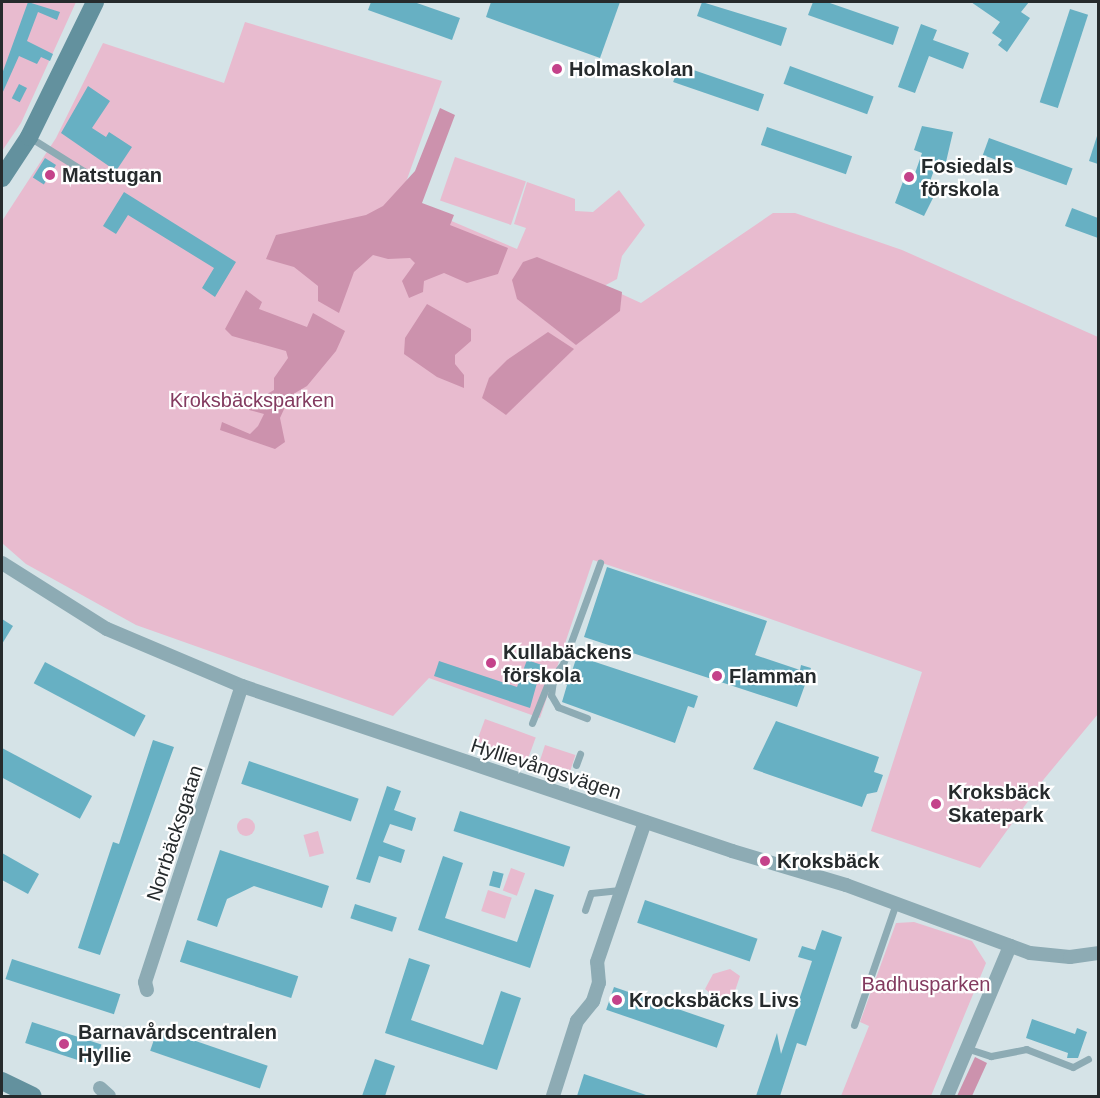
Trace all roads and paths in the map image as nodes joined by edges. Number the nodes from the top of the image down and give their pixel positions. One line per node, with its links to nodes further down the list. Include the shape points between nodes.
1 (90, 3): 2 (street)
2 (29, 137): 3 (lane, via 90,176); 4 (street)
3 (104, 173)
4 (2, 178)
5 (2, 562): 8 (street, Hyllievångsvägen, via 107,629)
6 (600, 563): 7 (lane, via 563,664)
7 (556, 673): 9 (lane, via 551,688 553,702); 10 (lane)
8 (242, 686): 13 (street, Hyllievångsvägen); 19 (street, Norrbäcksgatan, via 145,982)
9 (587, 718)
10 (532, 723)
11 (580, 754): 12 (lane)
12 (576, 765)
13 (645, 822): 14 (street); 15 (street, Hyllievångsvägen)
14 (622, 890): 16 (lane, via 591,892); 27 (street, via 597,962 596,992 577,1021)
15 (896, 903): 17 (street, Hyllievångsvägen); 20 (lane)
16 (585, 910)
17 (1010, 946): 18 (street, Hyllievångsvägen, via 1049,955); 21 (street)
18 (1098, 953)
19 (147, 990)
20 (854, 1025)
21 (969, 1049): 22 (lane, via 991,1056 1026,1049 1073,1067); 28 (street)
22 (1088, 1059)
23 (2, 1081): 24 (street)
24 (33, 1096)
25 (102, 1096): 26 (street, via 100,1088)
26 (109, 1096)
27 (553, 1096)
28 (948, 1096)

